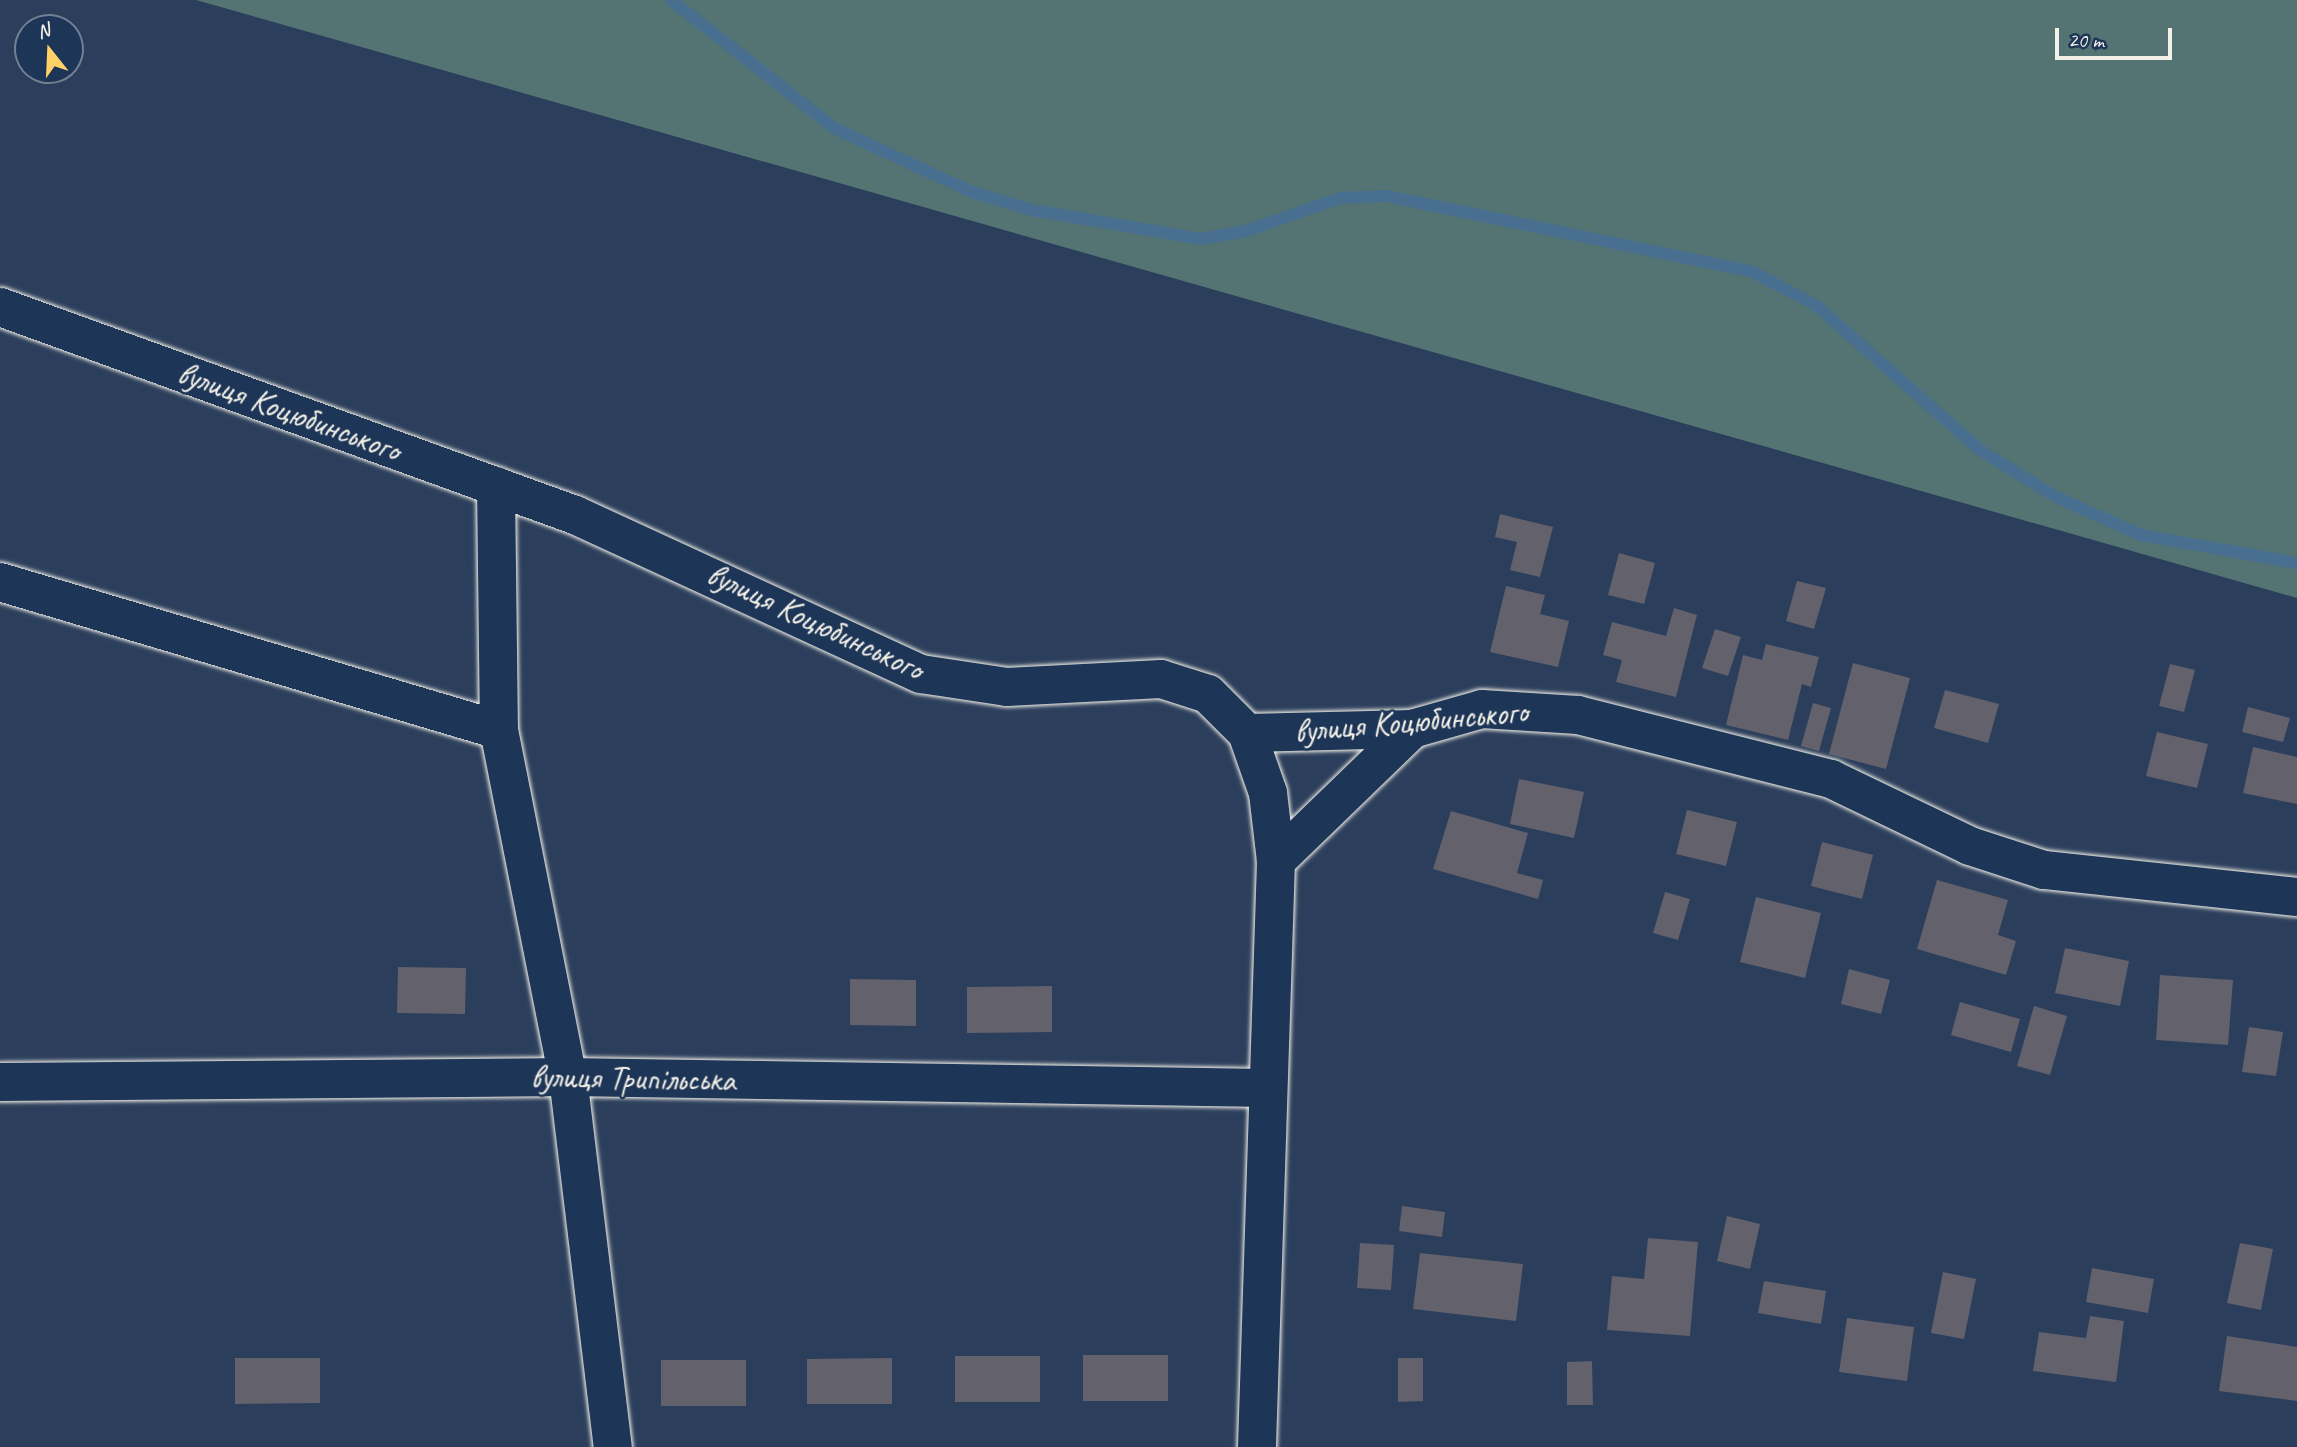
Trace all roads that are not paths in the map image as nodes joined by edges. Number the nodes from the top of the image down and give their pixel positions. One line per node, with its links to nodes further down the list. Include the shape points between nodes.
1 (0, 307): 2 (street, вулиця Коцюбинського)
2 (496, 486): 5 (street); 6 (street, вулиця Коцюбинського, via 653,547 921,674 1007,687 1161,679 1208,694)
3 (0, 582): 5 (street)
4 (1412, 729): 6 (street, вулиця Коцюбинського); 7 (street); 8 (street, вулиця Коцюбинського, via 1482,709 1578,715 1831,779 1970,846 2045,870)
5 (499, 730): 9 (street)
6 (1247, 733): 7 (street, via 1268,793)
7 (1276, 861): 11 (street)
8 (2297, 897)
9 (568, 1077): 10 (street, вулиця Трипільська); 11 (street, вулиця Трипільська); 12 (street)
10 (0, 1082)
11 (1267, 1088): 13 (street)
12 (613, 1447)
13 (1257, 1447)

